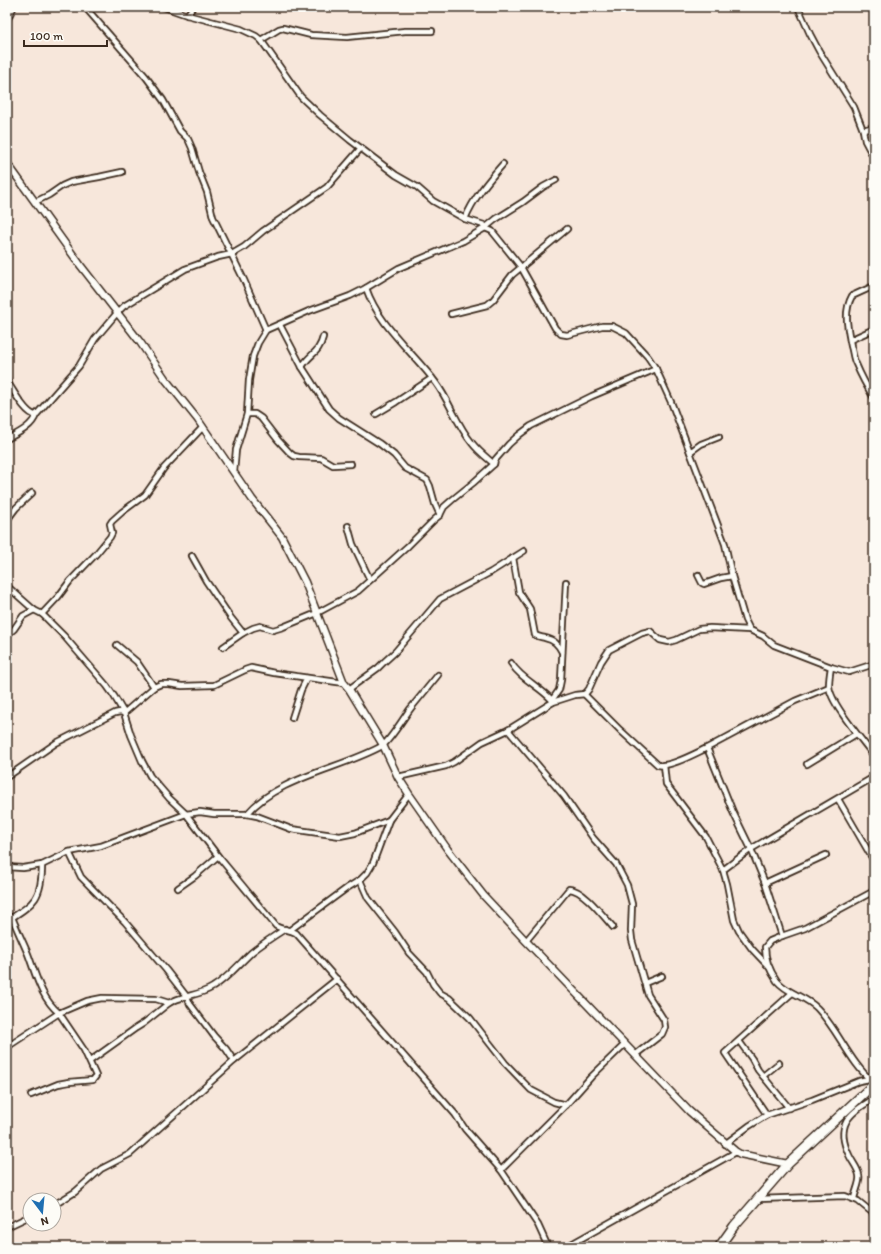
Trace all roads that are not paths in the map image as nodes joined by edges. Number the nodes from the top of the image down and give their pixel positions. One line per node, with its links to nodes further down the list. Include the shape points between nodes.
1 (13, 7): 7 (street)
2 (85, 7): 22 (street, via 146,77 163,100 180,131 188,139 213,217)
3 (164, 7): 6 (street)
4 (194, 7): 6 (street)
5 (798, 7): 11 (street, via 819,51 854,107)
6 (187, 15): 9 (street, via 248,32)
7 (7, 19)
8 (432, 31): 9 (street, via 347,37 311,35 283,28)
9 (261, 40): 12 (street, via 301,98)
10 (874, 127): 11 (street)
11 (863, 130): 13 (street, via 865,141)
12 (361, 148): 19 (street, via 433,201); 22 (street, via 327,187)
13 (874, 158)
14 (7, 163): 18 (street)
15 (503, 164): 19 (street, via 469,208)
16 (122, 172): 18 (street, via 71,182)
17 (556, 180): 20 (street)
18 (35, 202): 26 (street)
19 (465, 219): 20 (street, via 484,225)
20 (485, 228): 23 (street, via 492,231); 25 (street, via 453,246 399,268)
21 (566, 229): 23 (street)
22 (232, 254): 26 (street, via 185,270); 30 (street)
23 (522, 266): 27 (street, via 487,305); 34 (street, via 555,328 561,334 567,335 602,326 616,327 635,342)
24 (874, 286): 32 (street, via 854,295 850,300 847,327)
25 (366, 288): 28 (street); 35 (street, via 381,317)
26 (116, 313): 40 (street, via 78,366); 41 (street)
27 (451, 314)
28 (280, 325): 30 (street); 33 (street)
29 (874, 329): 32 (street)
30 (266, 330): 38 (street, via 253,356)
31 (323, 337): 33 (street, via 320,348)
32 (850, 340): 37 (street, via 855,363)
33 (302, 367): 49 (street, via 336,416 380,444 405,468 427,480)
34 (656, 369): 44 (street); 46 (street, via 531,426 509,444)
35 (432, 378): 39 (street); 46 (street, via 468,438 481,454)
36 (7, 381): 40 (street, via 27,410)
37 (874, 398)
38 (247, 414): 45 (street, via 255,414 261,418 294,456 321,458 334,465); 47 (street, via 236,450)
39 (376, 414)
40 (36, 415): 43 (street, via 30,425)
41 (203, 427): 47 (street); 62 (street, via 164,468 145,495 112,521 110,537)
42 (719, 436): 44 (street)
43 (7, 439)
44 (690, 452): 56 (street, via 725,544)
45 (351, 464)
46 (494, 464): 49 (street, via 444,507)
47 (234, 473): 61 (street, via 282,537 305,582)
48 (32, 493): 50 (street)
49 (440, 515): 57 (street)
50 (7, 520)
51 (348, 526): 57 (street)
52 (524, 551): 54 (street)
53 (192, 556): 64 (street, via 206,581)
54 (513, 558): 68 (street, via 519,592 530,609 535,635 553,640); 77 (street, via 440,599 378,668)
55 (698, 575): 56 (street, via 704,584)
56 (732, 576): 63 (street)
57 (370, 580): 61 (street, via 358,591)
58 (566, 582): 68 (street)
59 (7, 586): 60 (street)
60 (34, 610): 62 (street); 65 (street, via 23,616)
61 (317, 613): 64 (street, via 279,629 271,630 260,626); 74 (street)
62 (42, 614): 80 (street, via 107,686)
63 (750, 630): 71 (street, via 774,645); 78 (street, via 700,629 669,642 660,640 650,631 642,633 609,650 589,690)
64 (243, 633): 67 (street)
65 (7, 635)
66 (117, 645): 75 (street, via 137,662)
67 (223, 647)
68 (563, 654): 79 (street, via 561,680)
69 (511, 663): 79 (street, via 520,675)
70 (874, 664): 71 (street, via 848,672)
71 (831, 667): 76 (street)
72 (438, 675): 84 (street)
73 (307, 678): 74 (street); 75 (street, via 251,668 214,685 161,684); 81 (street)
74 (344, 683): 77 (street)
75 (154, 687): 80 (street)
76 (829, 687): 83 (street, via 837,705); 85 (street, via 795,701)
77 (349, 689): 84 (street)
78 (584, 694): 79 (street); 88 (street, via 655,762)
79 (552, 701): 82 (street)
80 (124, 713): 91 (street, via 120,712 56,743); 94 (street, via 150,776)
81 (292, 718)
82 (508, 730): 89 (street, via 482,742 446,766); 118 (street, via 564,796 618,868 632,901 632,940)
83 (856, 734): 86 (street); 87 (street)
84 (383, 746): 89 (street); 95 (street, via 268,795)
85 (708, 748): 88 (street); 97 (street, via 733,812)
86 (874, 756)
87 (807, 764)
88 (664, 765): 104 (street, via 666,784 706,837)
89 (398, 777): 92 (street)
90 (874, 777): 93 (street)
91 (7, 778)
92 (409, 794): 96 (street); 114 (street, via 484,896)
93 (838, 798): 97 (street); 101 (street)
94 (186, 814): 95 (street); 98 (street, via 102,846); 100 (street)
95 (247, 814): 96 (street, via 291,829 340,836)
96 (389, 820): 105 (street, via 373,863)
97 (751, 849): 104 (street); 106 (street)
98 (69, 852): 102 (street); 120 (street, via 81,877 125,922)
99 (826, 855): 106 (street)
100 (218, 856): 107 (street); 112 (street, via 276,926)
101 (874, 861)
102 (42, 865): 103 (street); 109 (street, via 41,886 36,897 25,909)
103 (7, 867)
104 (723, 870): 115 (street, via 734,920 739,931)
105 (360, 880): 112 (street); 134 (street, via 368,898 409,953 427,972 440,993 470,1018 531,1090)
106 (765, 883): 113 (street)
107 (178, 888)
108 (874, 893): 113 (street, via 805,928)
109 (12, 917): 110 (street); 122 (street, via 38,984)
110 (7, 921)
111 (613, 927): 114 (street, via 582,895 571,889)
112 (288, 930): 117 (street, via 296,933); 120 (street, via 253,952 220,982)
113 (782, 936): 115 (street, via 765,946)
114 (526, 941): 124 (street)
115 (770, 968): 119 (street, via 778,982)
116 (662, 976): 118 (street)
117 (338, 979): 128 (street); 140 (street)
118 (645, 982): 126 (street, via 649,997 666,1027 662,1034)
119 (792, 993): 123 (street); 131 (street, via 812,1003 819,1010 856,1065)
120 (187, 997): 121 (street); 128 (street)
121 (169, 1003): 122 (street, via 156,999 102,998 87,1001); 127 (street, via 144,1024)
122 (59, 1013): 125 (street); 127 (street)
123 (739, 1041): 130 (street); 136 (street, via 725,1054)
124 (625, 1044): 126 (street); 134 (street)
125 (7, 1047)
126 (635, 1055): 137 (street)
127 (90, 1061): 132 (street, via 96,1076 93,1080 58,1084)
128 (234, 1061): 143 (street, via 130,1154 101,1169)
129 (779, 1063): 130 (street)
130 (763, 1076): 135 (street)
131 (872, 1082): 135 (street, via 859,1081); 139 (highway)
132 (31, 1095)
133 (874, 1099): 142 (street, via 847,1120 843,1131 845,1145 860,1177)
134 (566, 1106): 140 (street)
135 (788, 1108): 136 (street)
136 (767, 1115): 137 (street)
137 (725, 1144): 138 (street)
138 (736, 1152): 139 (street); 148 (street)
139 (788, 1164): 141 (highway)
140 (501, 1170): 147 (street, via 538,1224)
141 (758, 1199): 142 (street, via 836,1196); 149 (highway)
142 (854, 1199): 144 (street)
143 (62, 1200)
144 (874, 1214)
145 (22, 1220): 146 (street)
146 (7, 1228)
147 (548, 1247)
148 (566, 1247)
149 (719, 1247)

